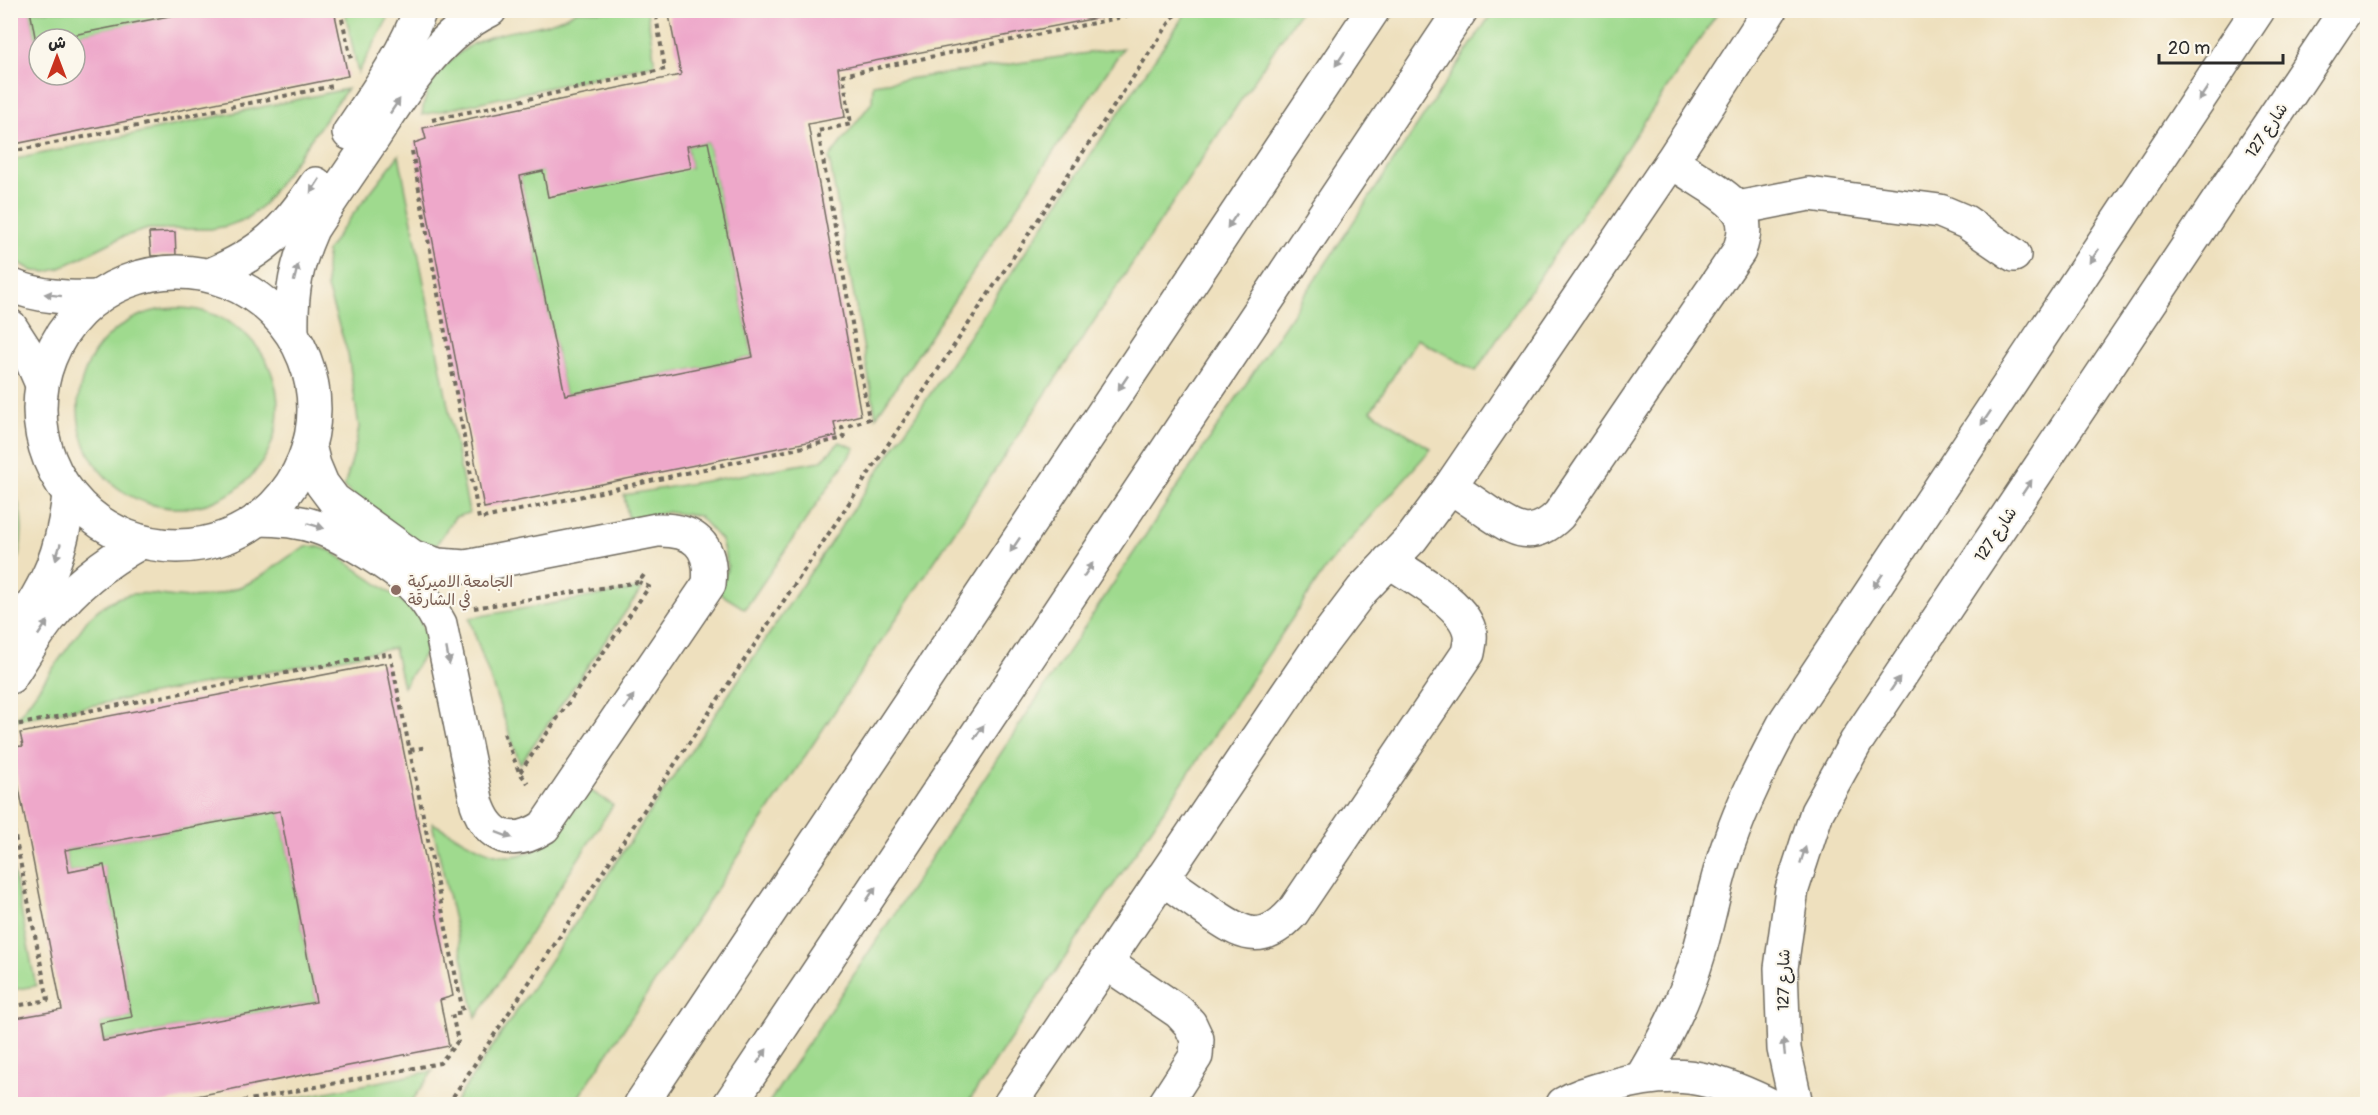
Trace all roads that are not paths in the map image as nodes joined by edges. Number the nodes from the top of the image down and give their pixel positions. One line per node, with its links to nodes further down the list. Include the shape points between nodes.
1 (420, 10): 11 (street, one-way to 11, via 398,59 295,216 256,251)
2 (490, 10): 15 (street, one-way to 2, via 294,278 312,229 415,76 458,31)
3 (1373, 10): 28 (street, one-way to 28)
4 (1461, 10): 29 (street, one-way to 4)
5 (1770, 10): 8 (street)
6 (2258, 10): 27 (street, one-way to 27, via 1786,720 1754,782 1728,846 1683,998)
7 (2346, 10): 34 (street, شارع 127, one-way to 7, via 1784,1049 1781,968 1792,889 1817,812 1856,742)
8 (1671, 162): 9 (street); 18 (street)
9 (1738, 208): 10 (street, via 1809,194 1940,211 1966,222); 18 (street, via 1744,222 1739,251 1549,526 1519,531)
10 (2014, 255)
11 (210, 275): 13 (street, via 170,272 132,280); 15 (street, via 268,306)
12 (10, 285): 13 (street, one-way to 12, via 42,294)
13 (97, 297): 16 (street, via 65,330 53,349)
14 (10, 326): 16 (street)
15 (292, 331): 17 (street, via 312,386 314,416)
16 (42, 382): 19 (street, via 39,422 49,460)
17 (309, 445): 20 (street, via 298,473 281,498); 20 (street, one-way to 17, via 300,522 339,534 401,573 417,588 440,624 483,820 496,833 512,839 529,837 544,827 709,584 711,566 704,549 692,536 675,529 466,567 438,565 413,557 334,500 322,484)
18 (1450, 486): 22 (street, via 1412,538)
19 (69, 495): 21 (street, via 90,516); 23 (street, one-way to 23, via 57,559 43,589)
20 (258, 519): 21 (street, via 222,538 182,546)
21 (141, 542): 24 (street, one-way to 21, via 51,615 86,579)
22 (1389, 561): 25 (street, via 1316,651); 25 (street, via 1463,616 1470,634 1468,653 1293,912 1266,933 1248,934)
23 (10, 639)
24 (10, 676)
25 (1162, 878): 26 (street)
26 (1105, 962): 30 (street); 31 (street, via 1179,1012 1197,1039 1196,1056)
27 (1642, 1077): 32 (street, via 1577,1096); 33 (street, via 1698,1078)
28 (641, 1104)
29 (730, 1104)
30 (1010, 1104)
31 (1165, 1104)
32 (1563, 1104)
33 (1768, 1104)
34 (1796, 1104)

